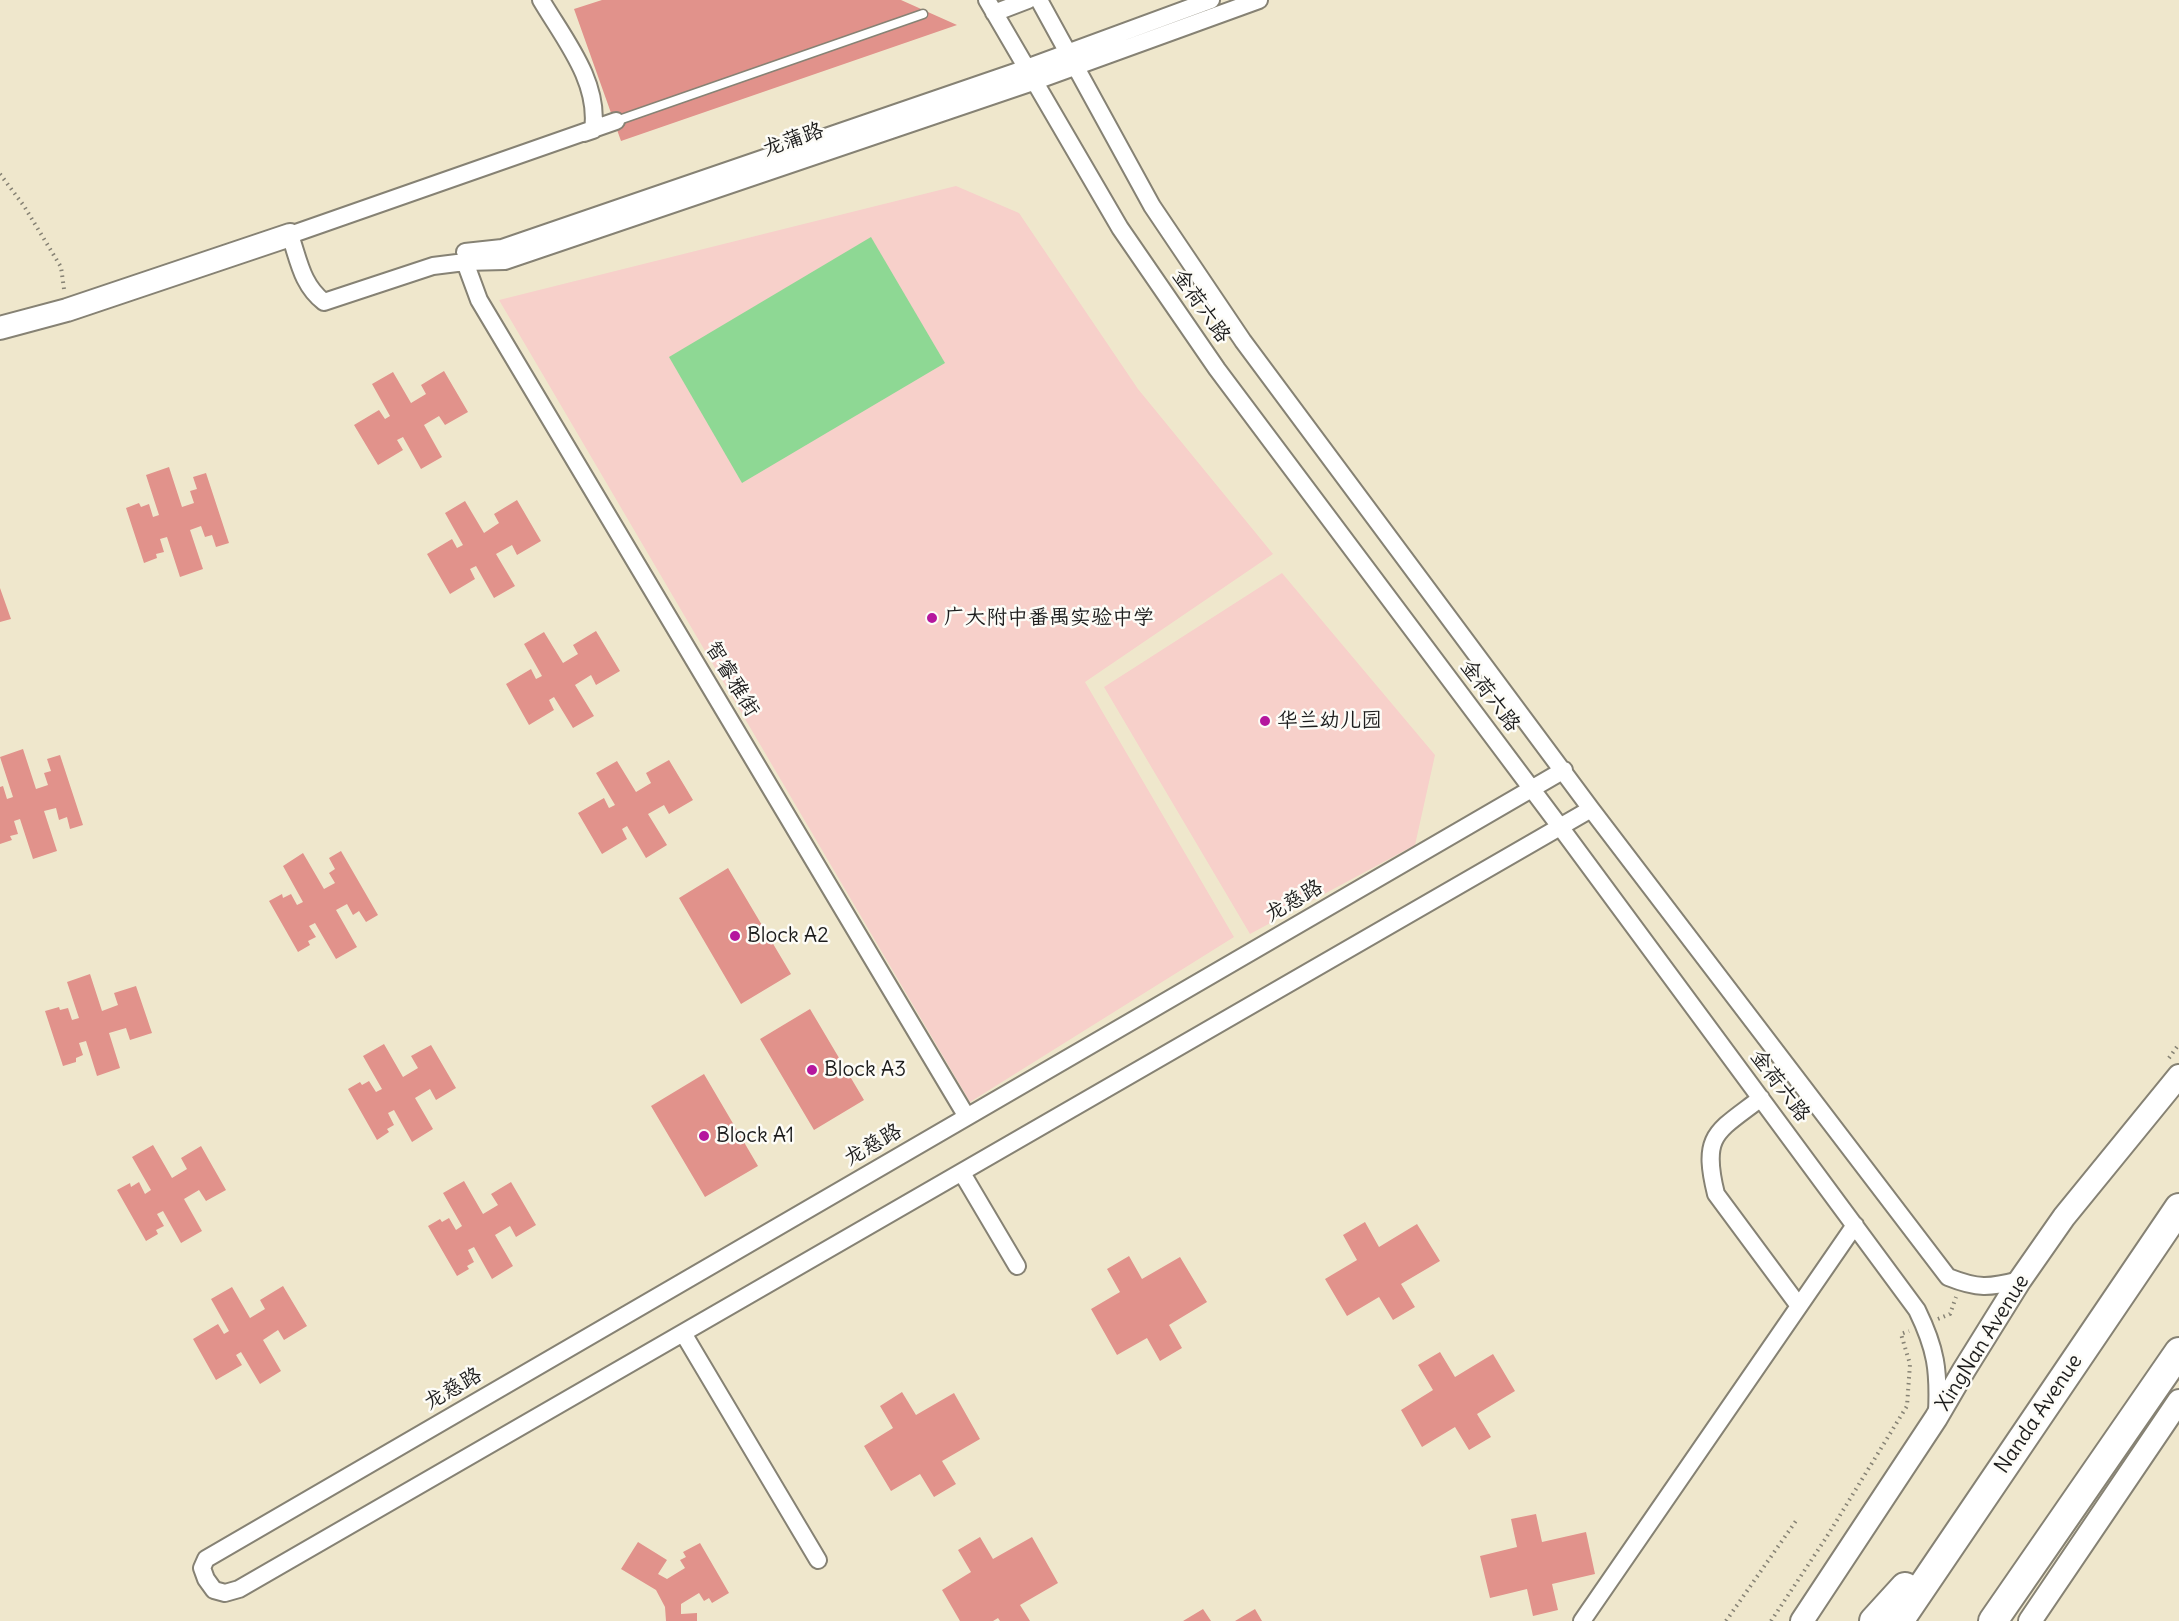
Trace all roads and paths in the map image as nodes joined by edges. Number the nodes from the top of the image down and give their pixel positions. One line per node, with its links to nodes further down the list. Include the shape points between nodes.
1 (541, 0): 11 (street, via 588,81 595,114)
2 (1029, 0): 6 (street)
3 (1040, 0): 8 (street, 金荷六路)
4 (1211, 0): 8 (street, 龙蒲路)
5 (1260, 0): 8 (street, 龙蒲路)
6 (991, 6): 9 (street, 金荷六路)
7 (923, 14): 10 (lane)
8 (1072, 59): 9 (street, 龙蒲路); 18 (street, 金荷六路, via 1152,206 1244,341)
9 (1029, 75): 14 (street, 龙蒲路, via 505,261); 15 (street, 龙蒲路, via 502,248 434,256); 19 (street, 金荷六路, via 1120,228 1217,369)
10 (616, 121): 11 (street)
11 (593, 130): 13 (street)
12 (0, 174): 16 (path, via 61,267)
13 (302, 231): 15 (street, via 305,282 324,302); 16 (main road)
14 (465, 262): 15 (street, 龙蒲路, via 433,266); 24 (street, 智睿雅街, via 479,300)
15 (328, 294)
16 (67, 310): 17 (main road)
17 (0, 328)
18 (1564, 770): 19 (street, 龙慈路); 20 (street, 金荷六路)
19 (1532, 789): 21 (street, 金荷六路); 24 (street, 龙慈路)
20 (1592, 809): 21 (street); 30 (street, 金荷六路, via 1948,1277)
21 (1561, 828): 23 (street, 金荷六路); 25 (street)
22 (2179, 1076): 29 (main road, XingNan Avenue, via 2064,1217)
23 (1761, 1098): 27 (street, 金荷六路); 31 (street, via 1719,1130 1709,1152 1711,1173 1716,1194)
24 (967, 1117): 33 (street, 龙慈路, via 206,1559 202,1568 206,1579 214,1590 225,1593 239,1589)
25 (962, 1173): 28 (street); 33 (street)
26 (2179, 1208): 37 (highway, Nanda Avenue)
27 (1854, 1225): 31 (street); 32 (street, 金荷六路)
28 (1017, 1266)
29 (2020, 1280): 30 (street, 金荷六路, via 1992,1287); 36 (main road, XingNan Avenue)
30 (1959, 1281): 32 (path, via 1950,1314)
31 (1798, 1306): 40 (street)
32 (1924, 1325): 36 (street, 金荷六路, via 1939,1380); 42 (path, via 1901,1334 1910,1364 1906,1406)
33 (683, 1334): 39 (street)
34 (2179, 1352): 46 (highway)
35 (2179, 1401): 47 (main road)
36 (1936, 1418): 43 (main road, XingNan Avenue)
37 (1969, 1516): 44 (highway); 45 (highway, Nanda Avenue)
38 (1798, 1518): 41 (path)
39 (818, 1560)
40 (1582, 1621)
41 (1726, 1621)
42 (1770, 1621)
43 (1802, 1621)
44 (1874, 1621)
45 (1899, 1621)
46 (1993, 1621)
47 (2030, 1621)

